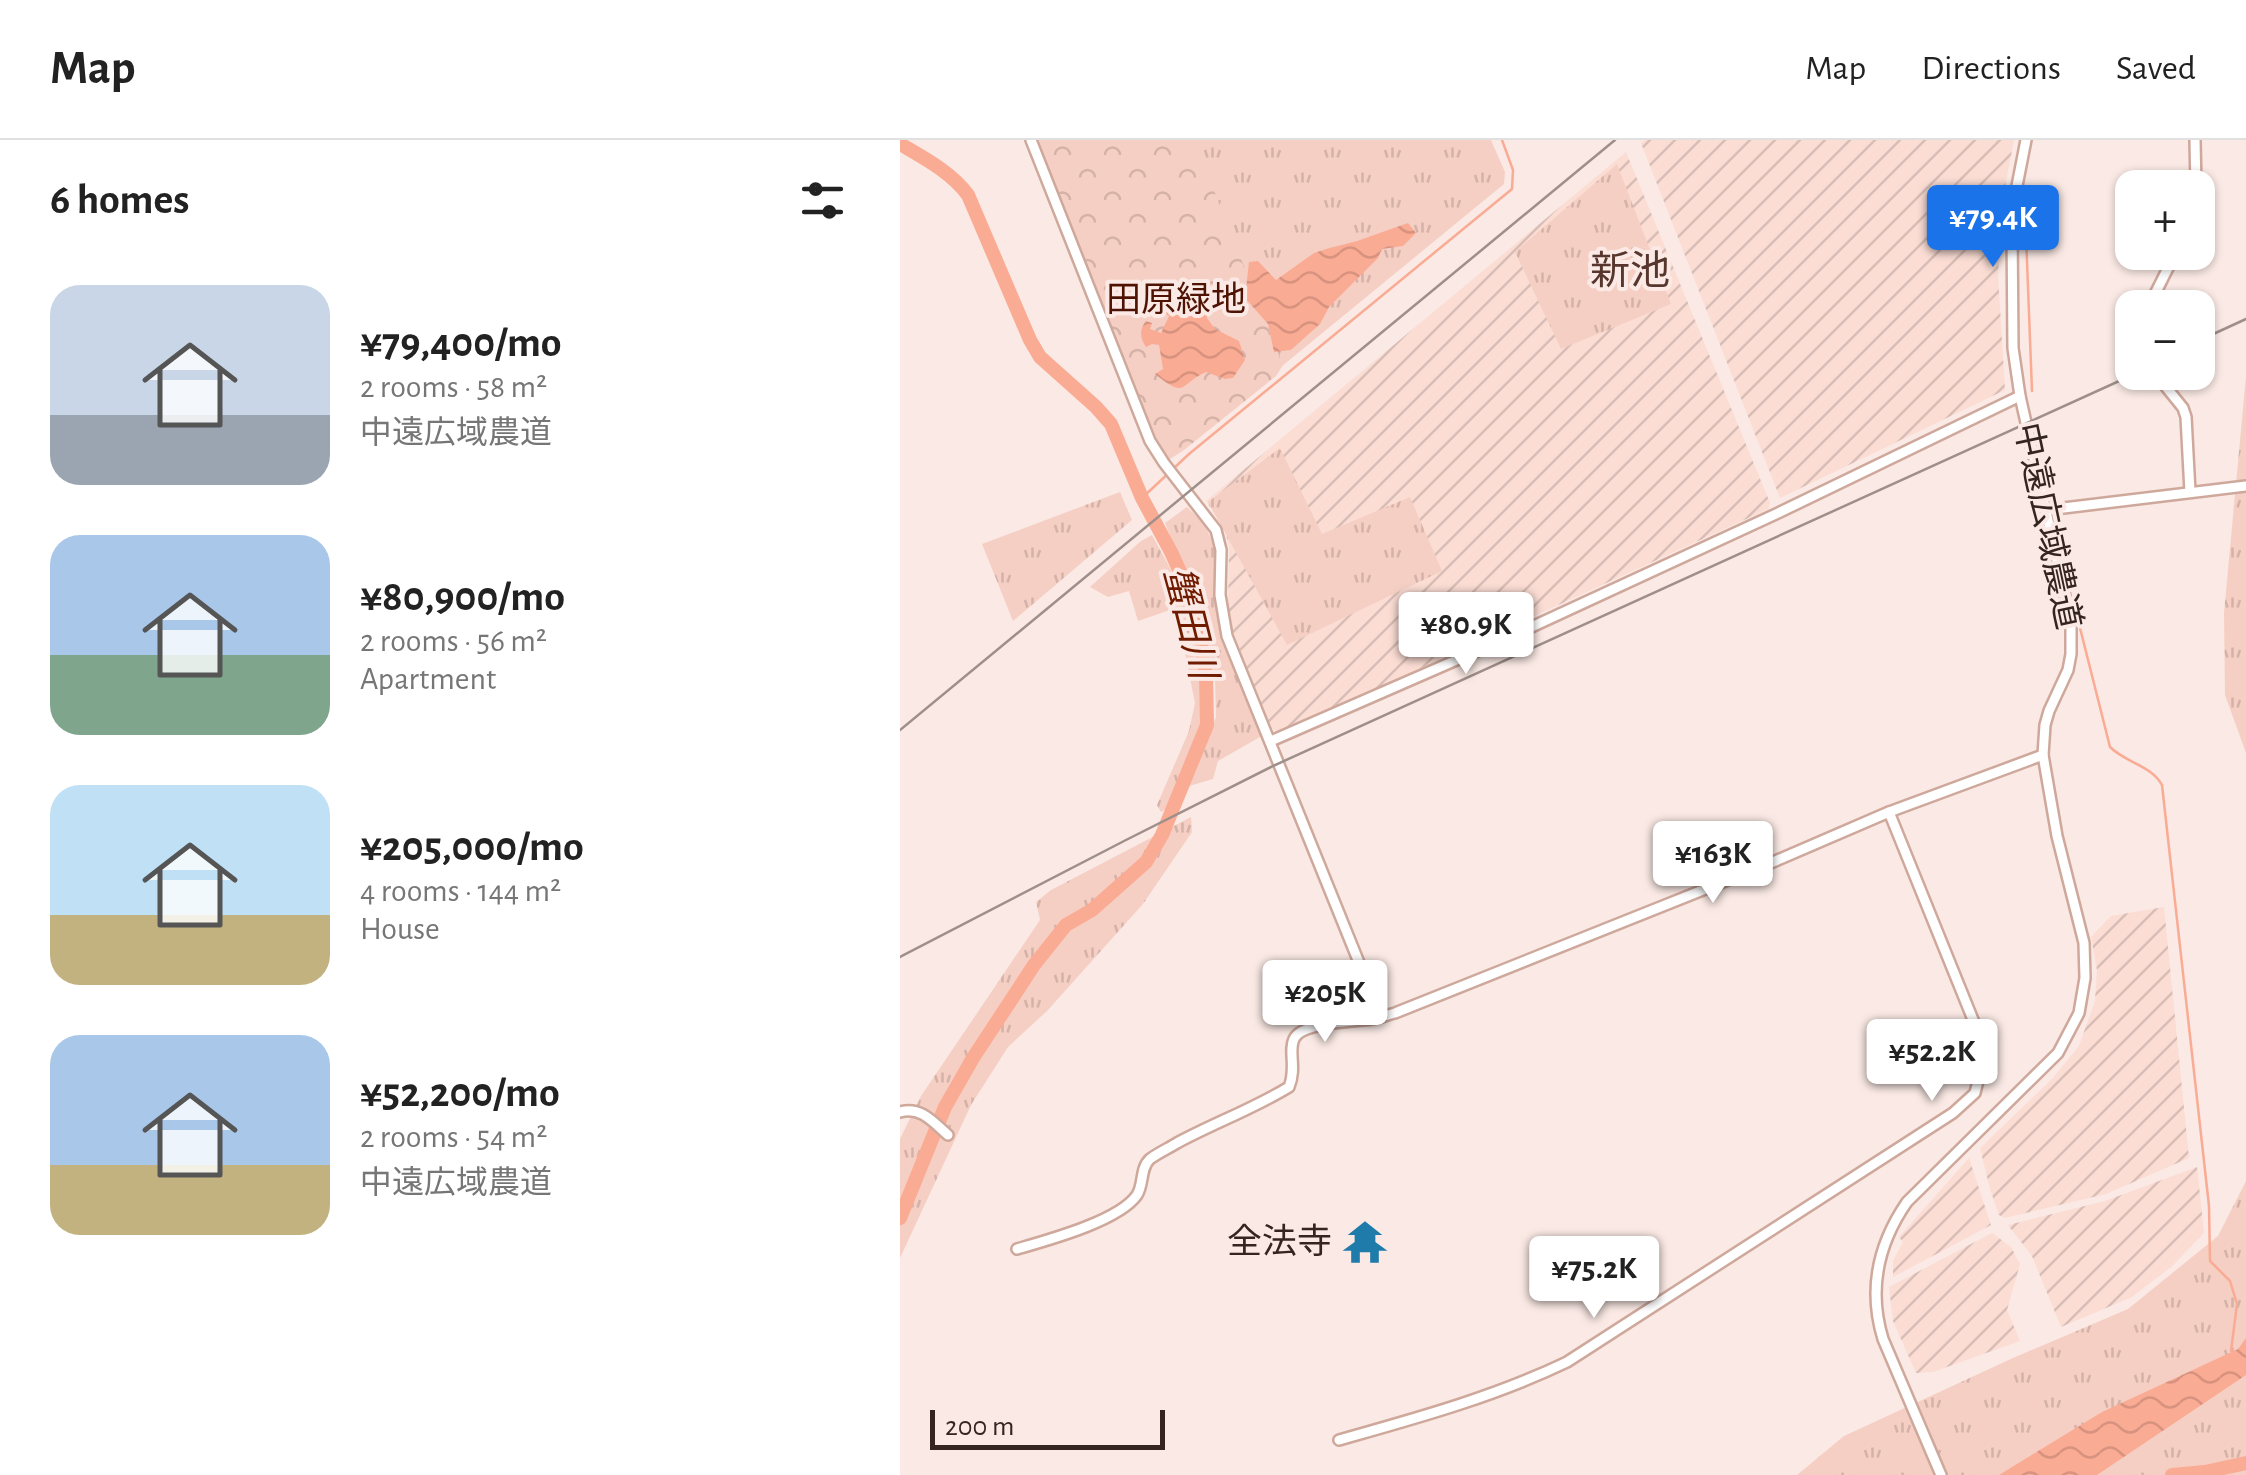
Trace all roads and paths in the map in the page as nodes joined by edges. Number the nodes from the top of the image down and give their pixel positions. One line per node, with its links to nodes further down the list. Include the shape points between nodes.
1 (1031, 140): 10 (street, via 1150,441 1216,530 1226,636)
2 (2026, 140): 6 (street, 中遠広域農道, via 2012,228 2012,348)
3 (2195, 140): 4 (street)
4 (2196, 170)
5 (2168, 390): 8 (street, via 2186,417)
6 (2020, 396): 9 (street, 中遠広域農道); 10 (street)
7 (2246, 486): 8 (street)
8 (2190, 492): 9 (street)
9 (2047, 510): 11 (street, 中遠広域農道, via 2072,640)
10 (1271, 742): 13 (street)
11 (2042, 756): 12 (street); 18 (street, 中遠広域農道, via 2084,943 2086,970 2073,1028 2058,1053 1907,1202 1888,1232 1876,1274 1883,1339)
12 (1889, 812): 13 (street); 17 (street, via 1982,1042 1975,1093 1567,1362 1453,1408)
13 (1381, 1017): 16 (street, via 1297,1033 1289,1087 1150,1159 1136,1197 1122,1209)
14 (900, 1112): 15 (street, via 921,1112)
15 (948, 1135)
16 (1018, 1249)
17 (1339, 1440)
18 (1941, 1475)

